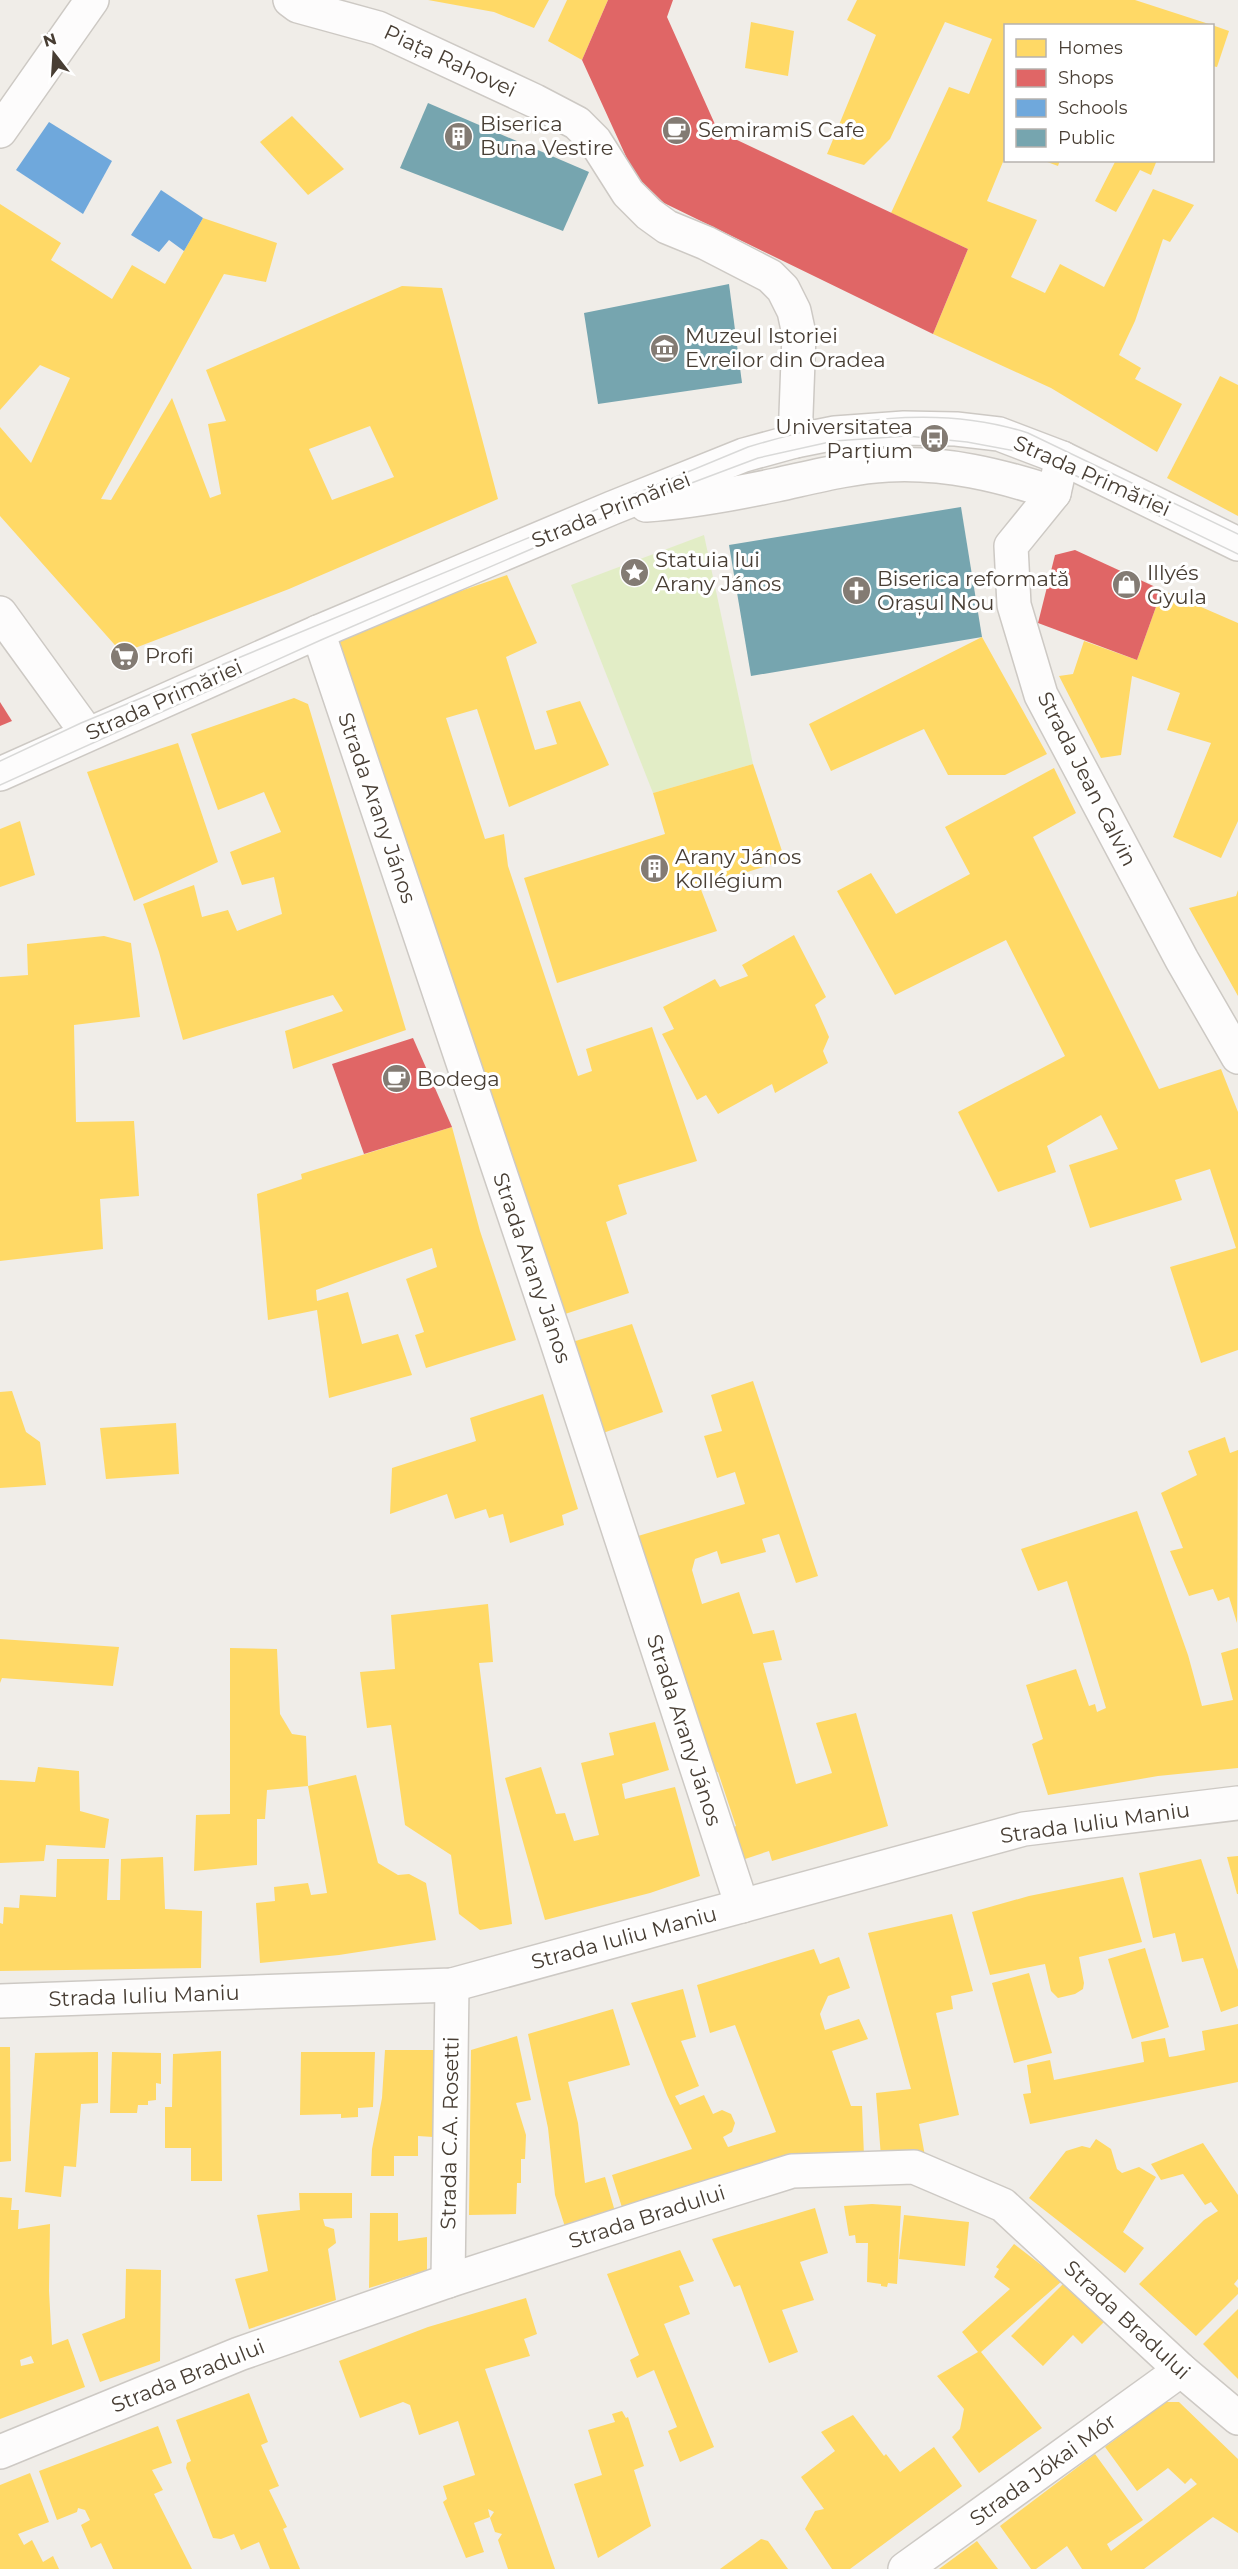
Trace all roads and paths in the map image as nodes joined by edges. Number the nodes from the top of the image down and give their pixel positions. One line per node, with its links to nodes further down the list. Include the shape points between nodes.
1 (92, 0): 3 (street)
2 (290, 0): 4 (street, Piața Rahovei, via 298,6 378,28 577,123 595,141 628,193 649,214 667,227 770,276 783,289 794,310 799,334)
3 (0, 131)
4 (795, 441): 5 (street, Strada Primăriei, via 835,433 956,429 999,434); 7 (street, Strada Primăriei, via 744,456)
5 (1062, 459): 6 (street, Strada Jean Calvin); 8 (street, Strada Primăriei)
6 (1054, 493): 7 (street, via 967,469 890,465 692,502); 13 (street, Strada Jean Calvin, via 1011,546 1014,605 1041,695)
7 (612, 508): 10 (street, Strada Primăriei)
8 (1238, 544)
9 (0, 613): 11 (street)
10 (318, 632): 11 (street, Strada Primăriei); 15 (street, Strada Arany János)
11 (87, 733): 12 (street, Strada Primăriei)
12 (0, 774)
13 (1238, 1057)
14 (1238, 1803): 15 (street, Strada Iuliu Maniu, via 1024,1829)
15 (742, 1906): 16 (street, Strada Iuliu Maniu)
16 (452, 1985): 17 (street, Strada Iuliu Maniu); 18 (street, Strada C.A. Rosetti)
17 (0, 2001)
18 (448, 2281): 19 (street, Strada Bradului, via 792,2171 914,2167 1003,2205); 21 (street, Strada Bradului, via 239,2354)
19 (1181, 2370): 20 (street, Strada Bradului); 22 (street, Strada Jókai Mór)
20 (1238, 2418)
21 (0, 2452)
22 (905, 2569)

